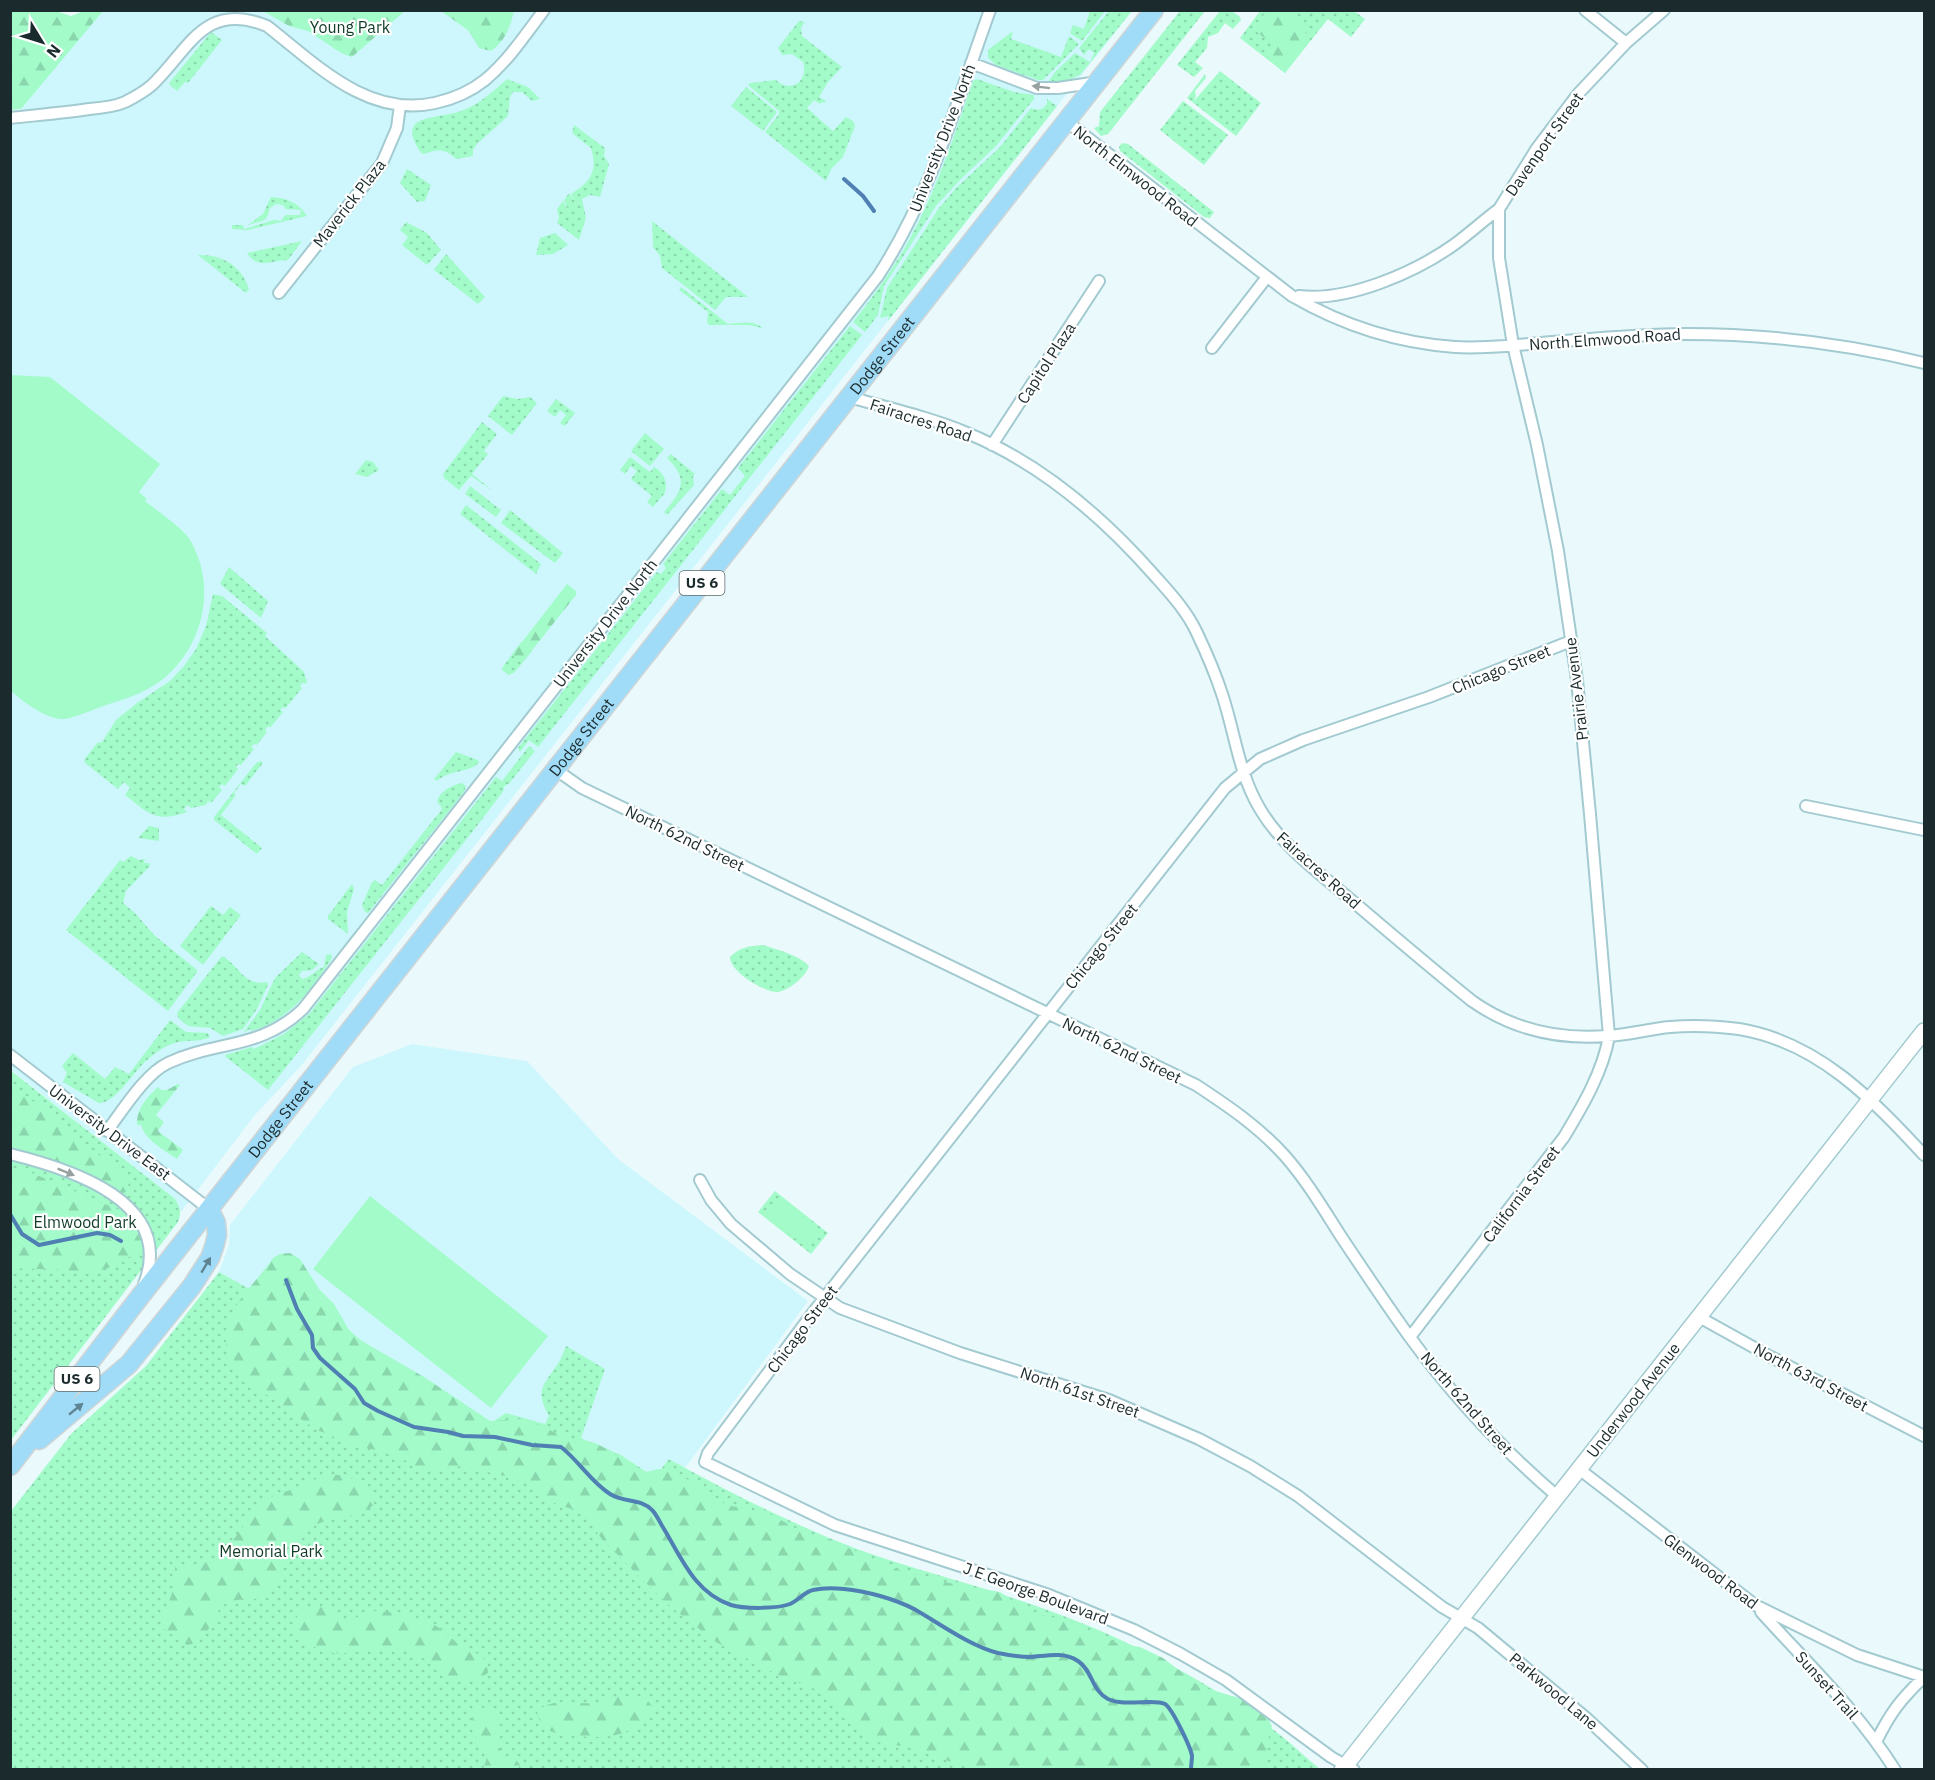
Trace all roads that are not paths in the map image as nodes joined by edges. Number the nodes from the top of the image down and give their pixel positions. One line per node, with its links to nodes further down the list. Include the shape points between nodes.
1 (544, 10): 9 (street, via 502,63 478,85 446,100)
2 (990, 10): 7 (street, University Drive North)
3 (1154, 10): 8 (highway, Dodge Street / US 6)
4 (1585, 10): 6 (street)
5 (1664, 10): 6 (street, Davenport Street)
6 (1626, 43): 12 (street, Davenport Street, via 1561,114)
7 (971, 63): 8 (street, one-way to 7, via 1036,87); 32 (street, University Drive North, via 921,197 878,276 303,1009 261,1037 167,1063 143,1085)
8 (1099, 82): 11 (highway, Dodge Street / US 6)
9 (400, 105): 10 (street, via 374,100 350,89 267,26 232,14 212,18 200,26 152,85 123,104); 15 (street, Maverick Plaza, via 397,128 382,163)
10 (10, 118)
11 (1066, 121): 13 (street, North Elmwood Road); 20 (highway, Dodge Street / US 6)
12 (1499, 209): 16 (street, via 1454,244 1393,277 1329,297); 17 (street, Davenport Street, via 1499,258)
13 (1267, 277): 16 (street, North Elmwood Road); 18 (street)
14 (1099, 281): 21 (street, Capitol Plaza)
15 (279, 293)
16 (1292, 296): 17 (street, North Elmwood Road, via 1361,327 1405,340 1457,347)
17 (1513, 345): 19 (street, North Elmwood Road, via 1688,334 1779,339); 22 (street, Prairie Avenue, via 1558,551)
18 (1212, 348)
19 (1924, 363)
20 (849, 397): 21 (street, Fairacres Road, via 938,422); 23 (highway, Dodge Street / US 6)
21 (992, 445): 24 (street, Fairacres Road, via 1039,472 1085,507 1172,594 1196,631 1213,669)
22 (1571, 641): 24 (street, Chicago Street, via 1430,697 1303,740 1260,759); 29 (street, Prairie Avenue)
23 (555, 769): 27 (street, North 62nd Street, via 582,788); 36 (highway, Dodge Street / US 6)
24 (1244, 772): 27 (street, Chicago Street, via 1225,788); 29 (street, Fairacres Road, via 1260,809 1287,843 1472,1001 1500,1018 1534,1031)
25 (1806, 806): 26 (street)
26 (1924, 830)
27 (1048, 1014): 38 (street, Chicago Street); 40 (street, North 62nd Street, via 1196,1085 1259,1131 1306,1183)
28 (1924, 1031): 31 (main road, Underwood Avenue)
29 (1609, 1036): 31 (street, Fairacres Road, via 1686,1026 1753,1032 1819,1059); 40 (street, California Street, via 1604,1058 1564,1137)
30 (10, 1054): 32 (street, University Drive East)
31 (1870, 1099): 34 (street, Fairacres Road); 39 (main road, Underwood Avenue)
32 (107, 1131): 36 (street, University Drive East)
33 (10, 1154): 37 (street, one-way to 37, via 87,1180 132,1209 147,1233 150,1258)
34 (1924, 1155)
35 (700, 1180): 38 (street, North 61st Street, via 731,1224)
36 (209, 1209): 37 (highway, Dodge Street / US 6); 43 (highway, one-way to 36, via 129,1364 192,1286 210,1258 217,1234)
37 (139, 1298): 43 (highway, Dodge Street / US 6)
38 (825, 1298): 42 (street, Chicago Street); 47 (street, North 61st Street, via 840,1308 960,1353 1109,1400 1199,1439 1298,1496)
39 (1699, 1317): 41 (street, North 63rd Street); 44 (main road, Underwood Avenue)
40 (1410, 1337): 45 (street, North 62nd Street, via 1485,1428)
41 (1924, 1436)
42 (705, 1462): 50 (street, J E George Boulevard, via 835,1525 1049,1595 1134,1630 1226,1680)
43 (13, 1463)
44 (1579, 1469): 45 (main road, Underwood Avenue); 46 (street, Glenwood Road)
45 (1557, 1496): 47 (main road, Underwood Avenue)
46 (1755, 1605): 48 (street, Glenwood Road, via 1857,1655); 49 (street, Sunset Trail)
47 (1462, 1619): 50 (main road, Underwood Avenue); 51 (street, Parkwood Lane, via 1479,1628)
48 (1924, 1677): 49 (street, Glenwood Road, via 1898,1702)
49 (1876, 1742): 52 (street, Sunset Trail)
50 (1347, 1768)
51 (1642, 1770)
52 (1895, 1770)

